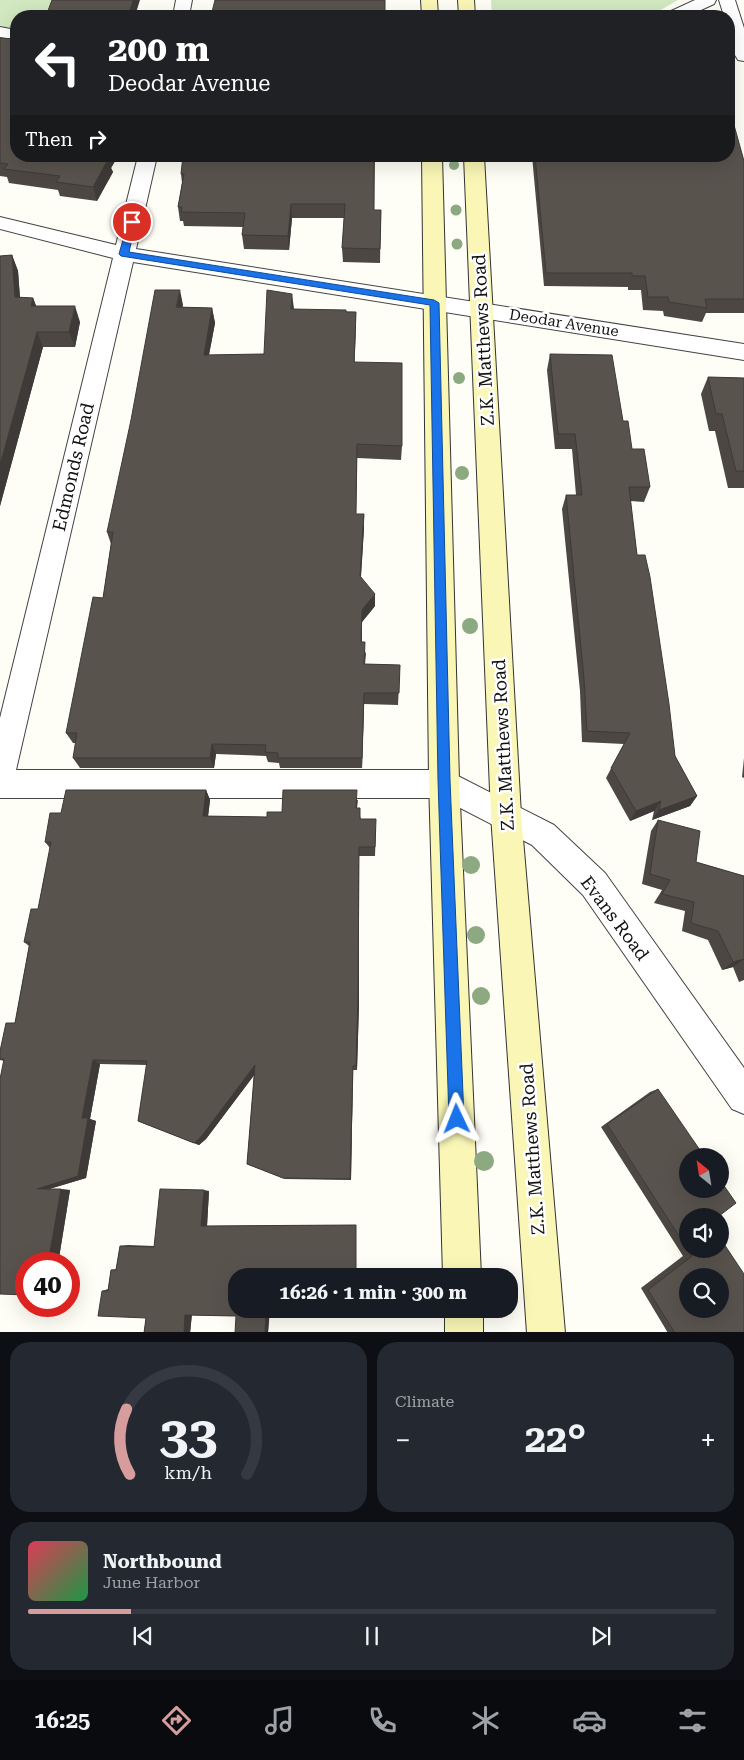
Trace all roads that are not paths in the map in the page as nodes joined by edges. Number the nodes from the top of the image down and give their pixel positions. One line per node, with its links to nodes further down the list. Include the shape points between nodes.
1 (708, 0): 2 (street)
2 (687, 10)
3 (735, 26): 4 (street)
4 (744, 56)
5 (147, 162): 9 (street, Edmonds Road)
6 (432, 162): 10 (street)
7 (474, 162): 11 (street, Z.K. Matthews Road)
8 (0, 223): 9 (street, Deodar Avenue)
9 (124, 254): 10 (street, Deodar Avenue); 13 (street, Edmonds Road)
10 (434, 303): 11 (street, Deodar Avenue); 15 (street)
11 (482, 310): 12 (street, Deodar Avenue); 16 (street, Z.K. Matthews Road)
12 (744, 352)
13 (0, 777)
14 (0, 784): 15 (street)
15 (444, 784): 16 (street, Evans Road); 18 (street)
16 (506, 815): 17 (street, Evans Road, via 543,835 594,884); 21 (street, Z.K. Matthews Road)
17 (744, 1097)
18 (462, 1268)
19 (464, 1318): 20 (street)
20 (464, 1332)
21 (546, 1332)

